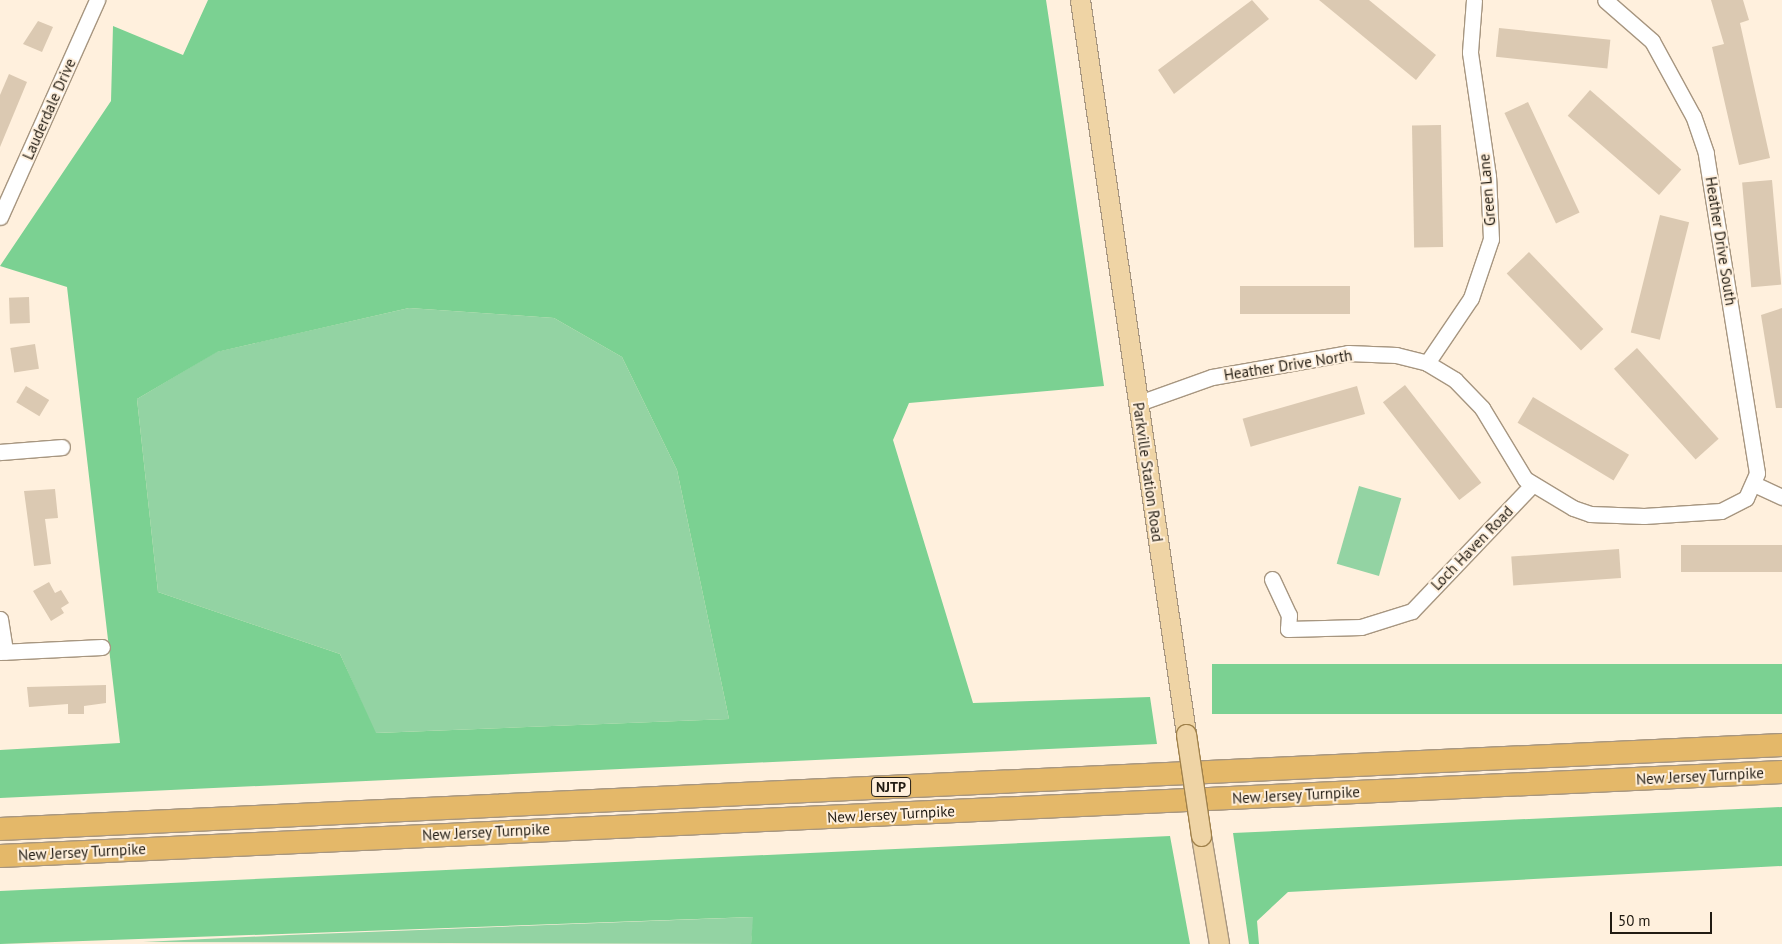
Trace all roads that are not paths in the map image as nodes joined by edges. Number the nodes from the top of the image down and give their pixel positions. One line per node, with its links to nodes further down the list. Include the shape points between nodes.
1 (97, 0): 5 (street, Lauderdale Drive)
2 (1080, 0): 7 (main road, Parkville Station Road)
3 (1474, 0): 6 (street, Green Lane, via 1470,52 1488,176 1491,239 1470,298)
4 (1608, 1): 10 (street, Heather Drive South, via 1652,41 1694,116 1706,153 1757,473)
5 (0, 217)
6 (1427, 364): 7 (street, Heather Drive North, via 1396,355 1348,353 1212,377); 11 (street, Heather Drive North, via 1455,380 1482,408 1512,463)
7 (1139, 403): 21 (main road, Parkville Station Road, bridge)
8 (62, 448): 9 (street)
9 (0, 452)
10 (1754, 484): 11 (street, Heather Drive North, via 1746,498 1721,510 1644,516 1590,514); 12 (street)
11 (1532, 485): 13 (street, Loch Haven Road, via 1412,611 1361,627 1288,629 1289,615)
12 (1782, 497)
13 (1272, 579)
14 (0, 619): 16 (street)
15 (102, 647): 16 (street)
16 (2, 652)
17 (1782, 745): 19 (highway, New Jersey Turnpike / NJTP)
18 (1782, 772): 20 (highway, New Jersey Turnpike / NJTP)
19 (0, 829)
20 (0, 856)
21 (1219, 944)

